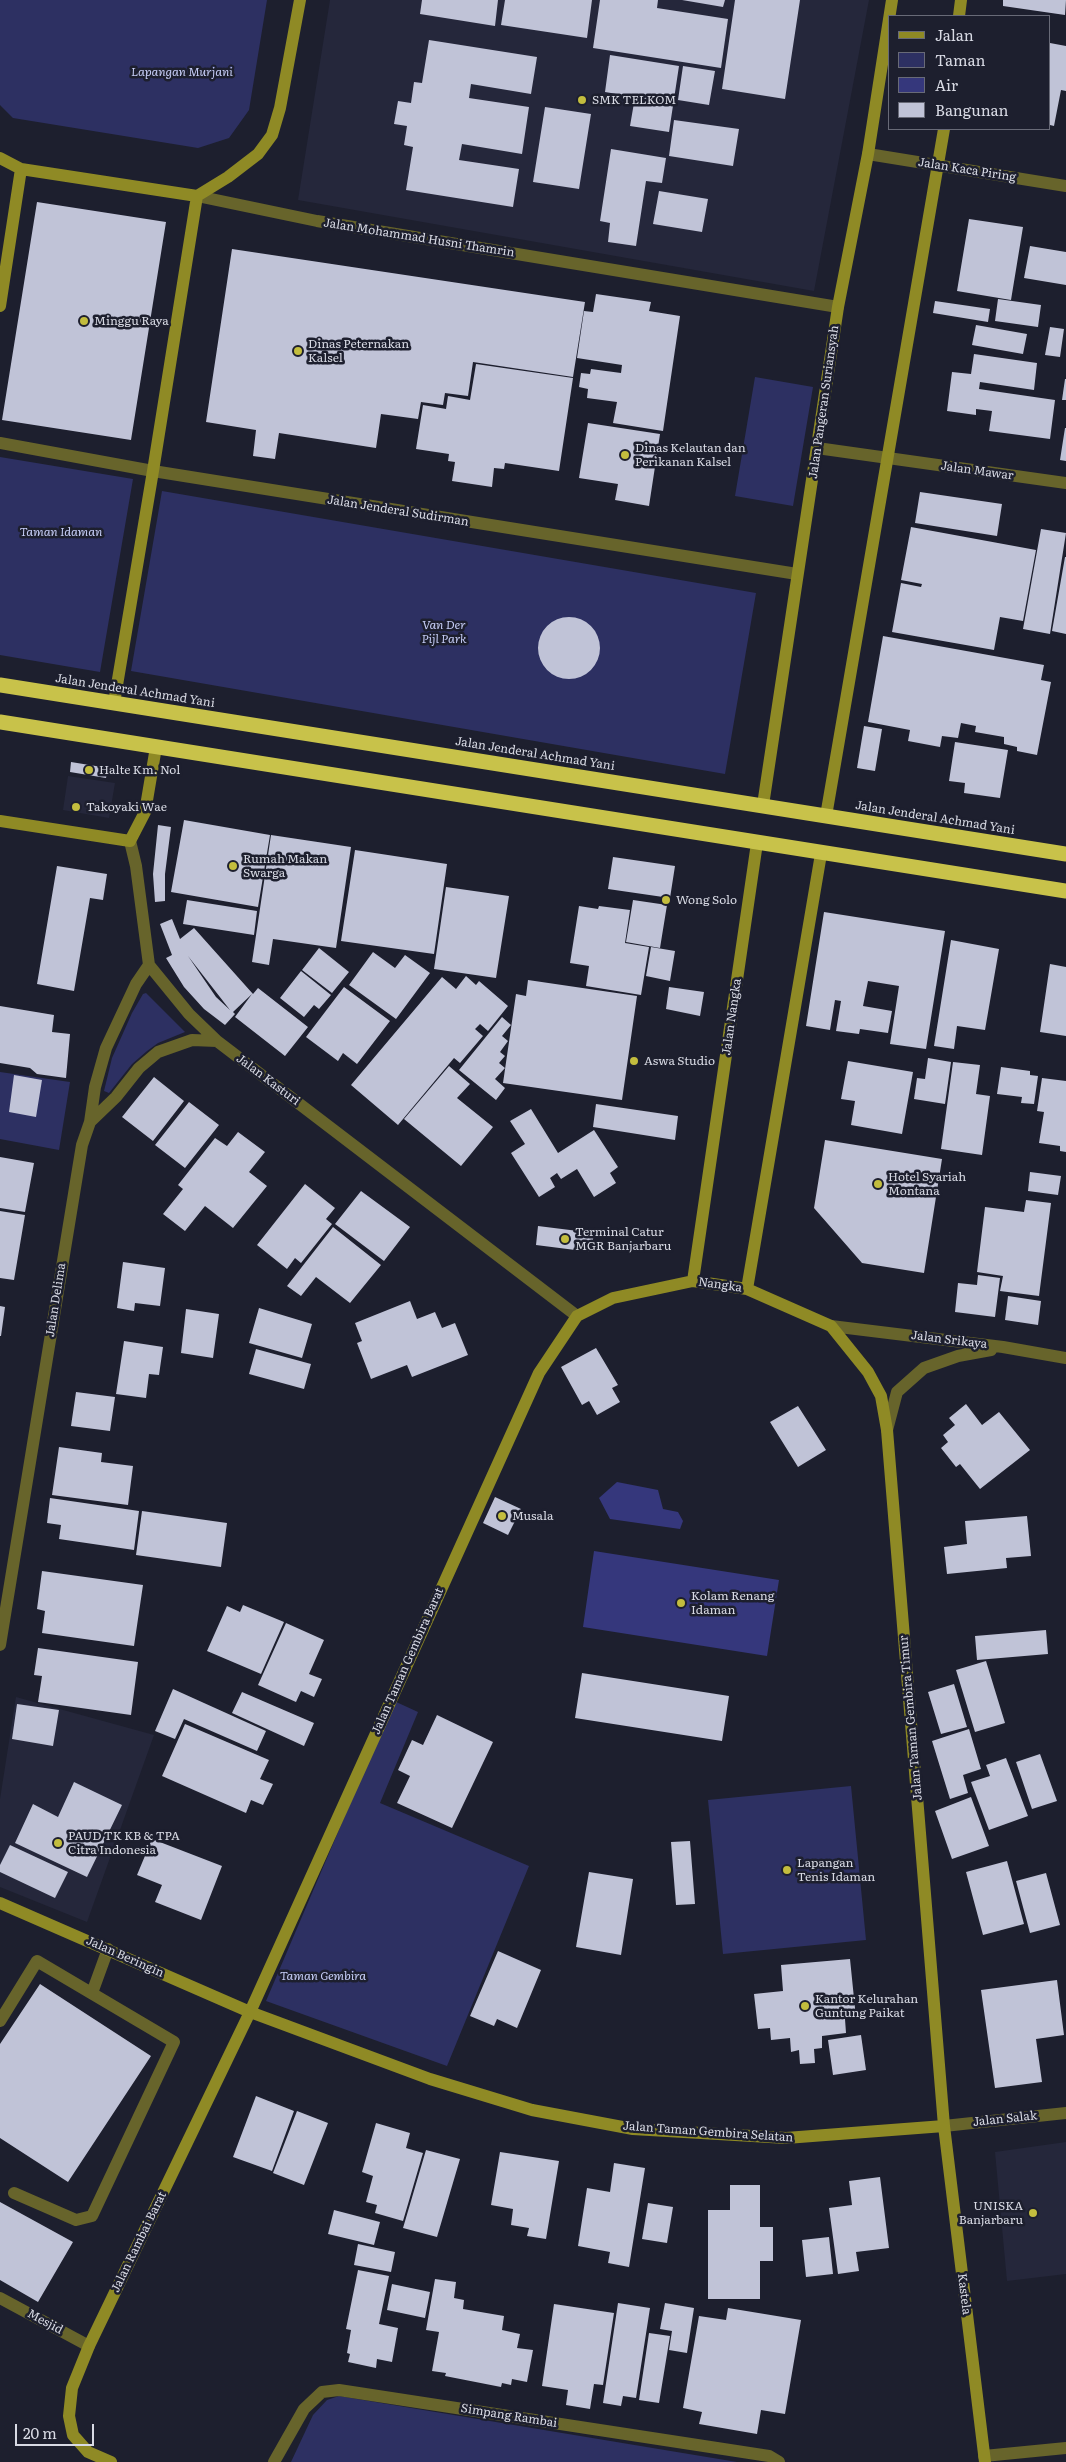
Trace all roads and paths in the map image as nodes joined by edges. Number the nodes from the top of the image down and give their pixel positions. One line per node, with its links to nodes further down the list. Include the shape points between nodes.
1 (300, 0): 14 (street, via 272,135 258,154)
2 (892, 0): 4 (street, Jalan Pangeran Suriansyah)
3 (961, 0): 5 (street)
4 (890, 15)
5 (959, 15)
6 (888, 26): 8 (street, Jalan Pangeran Suriansyah)
7 (944, 130): 11 (street)
8 (868, 154): 11 (street, Jalan Kaca Piring); 16 (street, Jalan Pangeran Suriansyah)
9 (0, 158): 12 (street)
10 (0, 166): 12 (street, Jalan Mohammad Husni Thamrin)
11 (938, 166): 13 (street, Jalan Kaca Piring); 19 (street)
12 (21, 169): 14 (street, Jalan Mohammad Husni Thamrin); 15 (street)
13 (1066, 186)
14 (196, 196): 16 (street, Jalan Mohammad Husni Thamrin, via 327,223); 20 (street)
15 (0, 306)
16 (838, 308): 18 (street, Jalan Pangeran Suriansyah)
17 (0, 444): 20 (street, Jalan Jenderal Sudirman)
18 (817, 448): 19 (street, Jalan Mawar); 22 (street, Jalan Pangeran Suriansyah)
19 (888, 458): 21 (street, Jalan Mawar); 28 (street)
20 (154, 471): 22 (street, Jalan Jenderal Sudirman); 24 (street)
21 (1066, 484)
22 (797, 574): 27 (street, Jalan Pangeran Suriansyah)
23 (0, 685): 24 (highway, Jalan Jenderal Achmad Yani)
24 (114, 703): 27 (highway, Jalan Jenderal Achmad Yani)
25 (0, 722): 26 (highway)
26 (156, 747): 30 (street, via 145,812); 31 (highway)
27 (763, 805): 28 (highway, Jalan Jenderal Achmad Yani)
28 (826, 816): 33 (highway, Jalan Jenderal Achmad Yani)
29 (0, 821): 30 (street)
30 (130, 841): 35 (street)
31 (757, 843): 32 (highway); 38 (street, Jalan Nangka)
32 (821, 854): 34 (highway); 39 (street)
33 (1066, 854)
34 (1066, 891)
35 (148, 965): 36 (street, Jalan Kasturi); 37 (street, Jalan Delima, via 106,1048 95,1087)
36 (218, 1041): 37 (street, via 192,1040 158,1052); 40 (street, Jalan Kasturi)
37 (90, 1122): 45 (street, Jalan Delima, via 82,1145 74,1190)
38 (693, 1281): 39 (street, Nangka); 40 (street, Nangka, via 613,1298)
39 (747, 1289): 41 (street, Nangka)
40 (578, 1316): 49 (street, Jalan Taman Gembira Barat, via 539,1372)
41 (831, 1326): 42 (street, Jalan Srikaya); 44 (street, Jalan Taman Gembira Timur, via 868,1372 881,1396)
42 (1003, 1347): 43 (street, Jalan Srikaya); 44 (street, via 958,1356 924,1368 897,1392)
43 (1066, 1358)
44 (887, 1430): 52 (street, Jalan Taman Gembira Timur)
45 (0, 1645)
46 (0, 1903): 47 (street, Jalan Beringin)
47 (108, 1949): 48 (street); 49 (street, Jalan Beringin)
48 (92, 1993): 50 (street, via 37,1961); 53 (street, via 174,2042 92,2216 76,2220)
49 (250, 2012): 52 (street, Jalan Taman Gembira Selatan, via 430,2079 532,2110 633,2129 786,2138); 55 (street, Jalan Rambai Barat)
50 (0, 2021)
51 (1066, 2113): 52 (street, Jalan Salak)
52 (944, 2126): 57 (street, Kastela)
53 (14, 2193)
54 (0, 2298): 55 (street, Mesjid)
55 (89, 2346): 58 (street, Jalan Rambai Barat, via 72,2388 69,2416 73,2435 88,2452)
56 (1066, 2448): 57 (street)
57 (985, 2459)
58 (111, 2462)
59 (274, 2462): 60 (street, Simpang Rambai, via 304,2409 322,2392 339,2390 769,2456)
60 (779, 2462)

